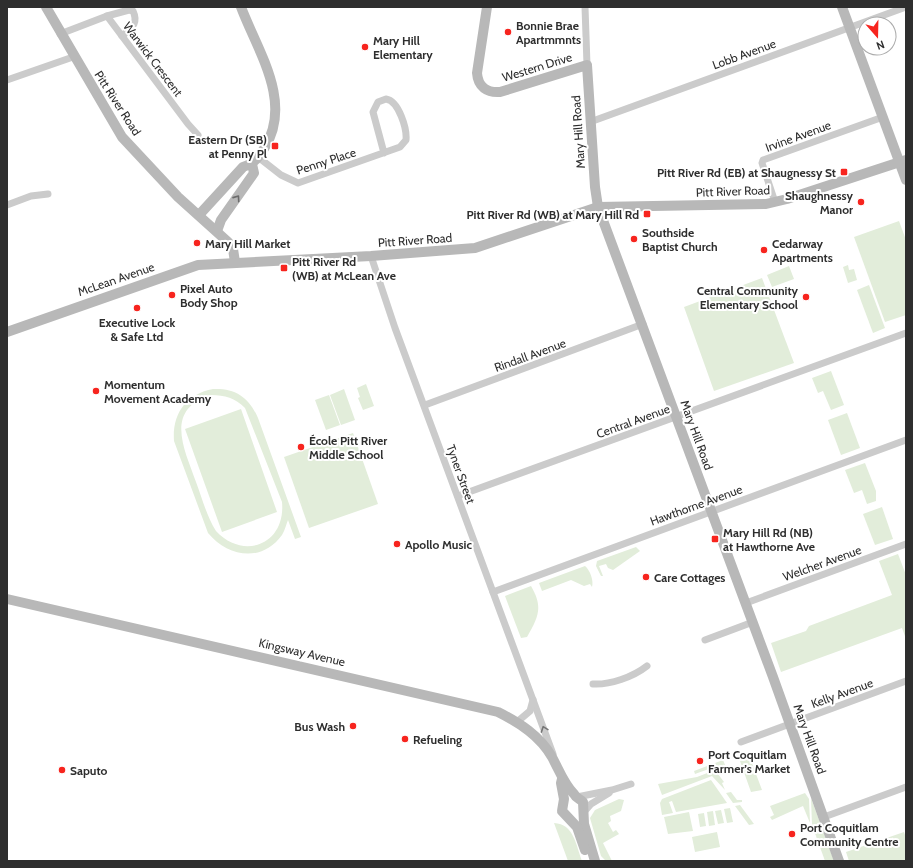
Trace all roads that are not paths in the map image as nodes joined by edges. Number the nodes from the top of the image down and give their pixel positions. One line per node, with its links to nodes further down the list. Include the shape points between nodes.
1 (46, 7): 9 (main road, Pitt River Road)
2 (241, 7): 18 (main road, via 266,67 275,97 275,125)
3 (487, 7): 12 (main road, Western Drive, via 477,76 481,85 488,90 500,92)
4 (586, 7): 12 (street, Mary Hill Road)
5 (842, 7): 8 (main road)
6 (906, 7): 8 (street, Lobb Avenue)
7 (107, 16): 9 (street, Warwick Crescent); 10 (street, Warwick Crescent); 10 (street, via 133,11 135,25)
8 (850, 28): 14 (main road); 15 (street, Lobb Avenue)
9 (60, 34): 11 (main road, Pitt River Road)
10 (122, 36): 16 (street, Warwick Crescent)
11 (73, 57): 13 (street); 25 (main road, Pitt River Road, via 122,137)
12 (587, 64): 15 (main road, Mary Hill Road)
13 (7, 80)
14 (883, 117): 19 (main road); 22 (street, Irvine Avenue, via 763,160)
15 (590, 122): 24 (main road, Mary Hill Road)
16 (198, 135)
17 (384, 153): 17 (street, Penny Place, via 373,112 378,102 386,99 392,101 397,108 407,136 405,143 400,147); 18 (street, Penny Place, via 298,183)
18 (255, 161): 25 (main road, via 243,167); 26 (main road, one-way to 18, via 221,220 254,173)
19 (903, 161): 20 (main road); 22 (main road, Pitt River Road)
20 (906, 180)
21 (48, 194): 23 (street, via 31,196)
22 (775, 202): 24 (main road, Pitt River Road, via 742,206)
23 (7, 205)
24 (598, 207): 27 (main road, Pitt River Road, via 475,248); 29 (main road, Mary Hill Road)
25 (199, 215): 26 (main road, Pitt River Road)
26 (217, 231): 28 (main road, Pitt River Road, via 232,247)
27 (371, 256): 28 (main road, Pitt River Road); 32 (street, Tyner Street, via 397,334)
28 (235, 262): 30 (main road, McLean Avenue, via 206,264 183,270)
29 (643, 324): 32 (street, Rindall Avenue); 33 (main road, Mary Hill Road)
30 (7, 332)
31 (906, 333): 33 (street, Central Avenue)
32 (425, 405): 35 (street, Tyner Street)
33 (676, 416): 35 (street, Central Avenue); 36 (main road, Mary Hill Road)
34 (906, 440): 36 (street, Hawthorne Avenue)
35 (458, 496): 38 (street, Tyner Street)
36 (712, 511): 38 (street, Hawthorne Avenue); 40 (main road, Mary Hill Road)
37 (906, 544): 40 (street, Welcher Avenue)
38 (493, 592): 46 (street, Tyner Street)
39 (7, 598): 47 (main road, Kingsway Avenue, via 485,708)
40 (746, 603): 41 (main road, Mary Hill Road)
41 (753, 622): 42 (street); 48 (main road, Mary Hill Road)
42 (705, 640)
43 (646, 666): 45 (street, via 615,681)
44 (906, 681): 48 (street, Kelly Avenue)
45 (593, 684)
46 (533, 698): 47 (street, via 530,711); 50 (street, Tyner Street, one-way to 46)
47 (517, 722): 50 (main road, Kingsway Avenue, via 543,745)
48 (791, 724): 49 (street, Kelly Avenue); 57 (main road, Mary Hill Road)
49 (741, 742)
50 (562, 779): 54 (main road, Kingsway Avenue); 55 (main road, Kingsway Avenue)
51 (631, 784): 53 (street)
52 (906, 787): 57 (street)
53 (612, 790): 54 (street); 56 (street, via 591,804)
54 (577, 798): 55 (main road, via 569,798); 56 (main road, Kingsway Avenue, via 583,802)
55 (563, 803): 58 (main road, Kingsway Avenue, via 562,812)
56 (584, 813): 58 (main road, via 577,819); 60 (main road, Kingsway Avenue, via 584,824)
57 (824, 817): 61 (main road, Mary Hill Road)
58 (570, 819): 59 (main road, Kingsway Avenue, via 577,828)
59 (589, 861)
60 (595, 861)
61 (839, 861)

